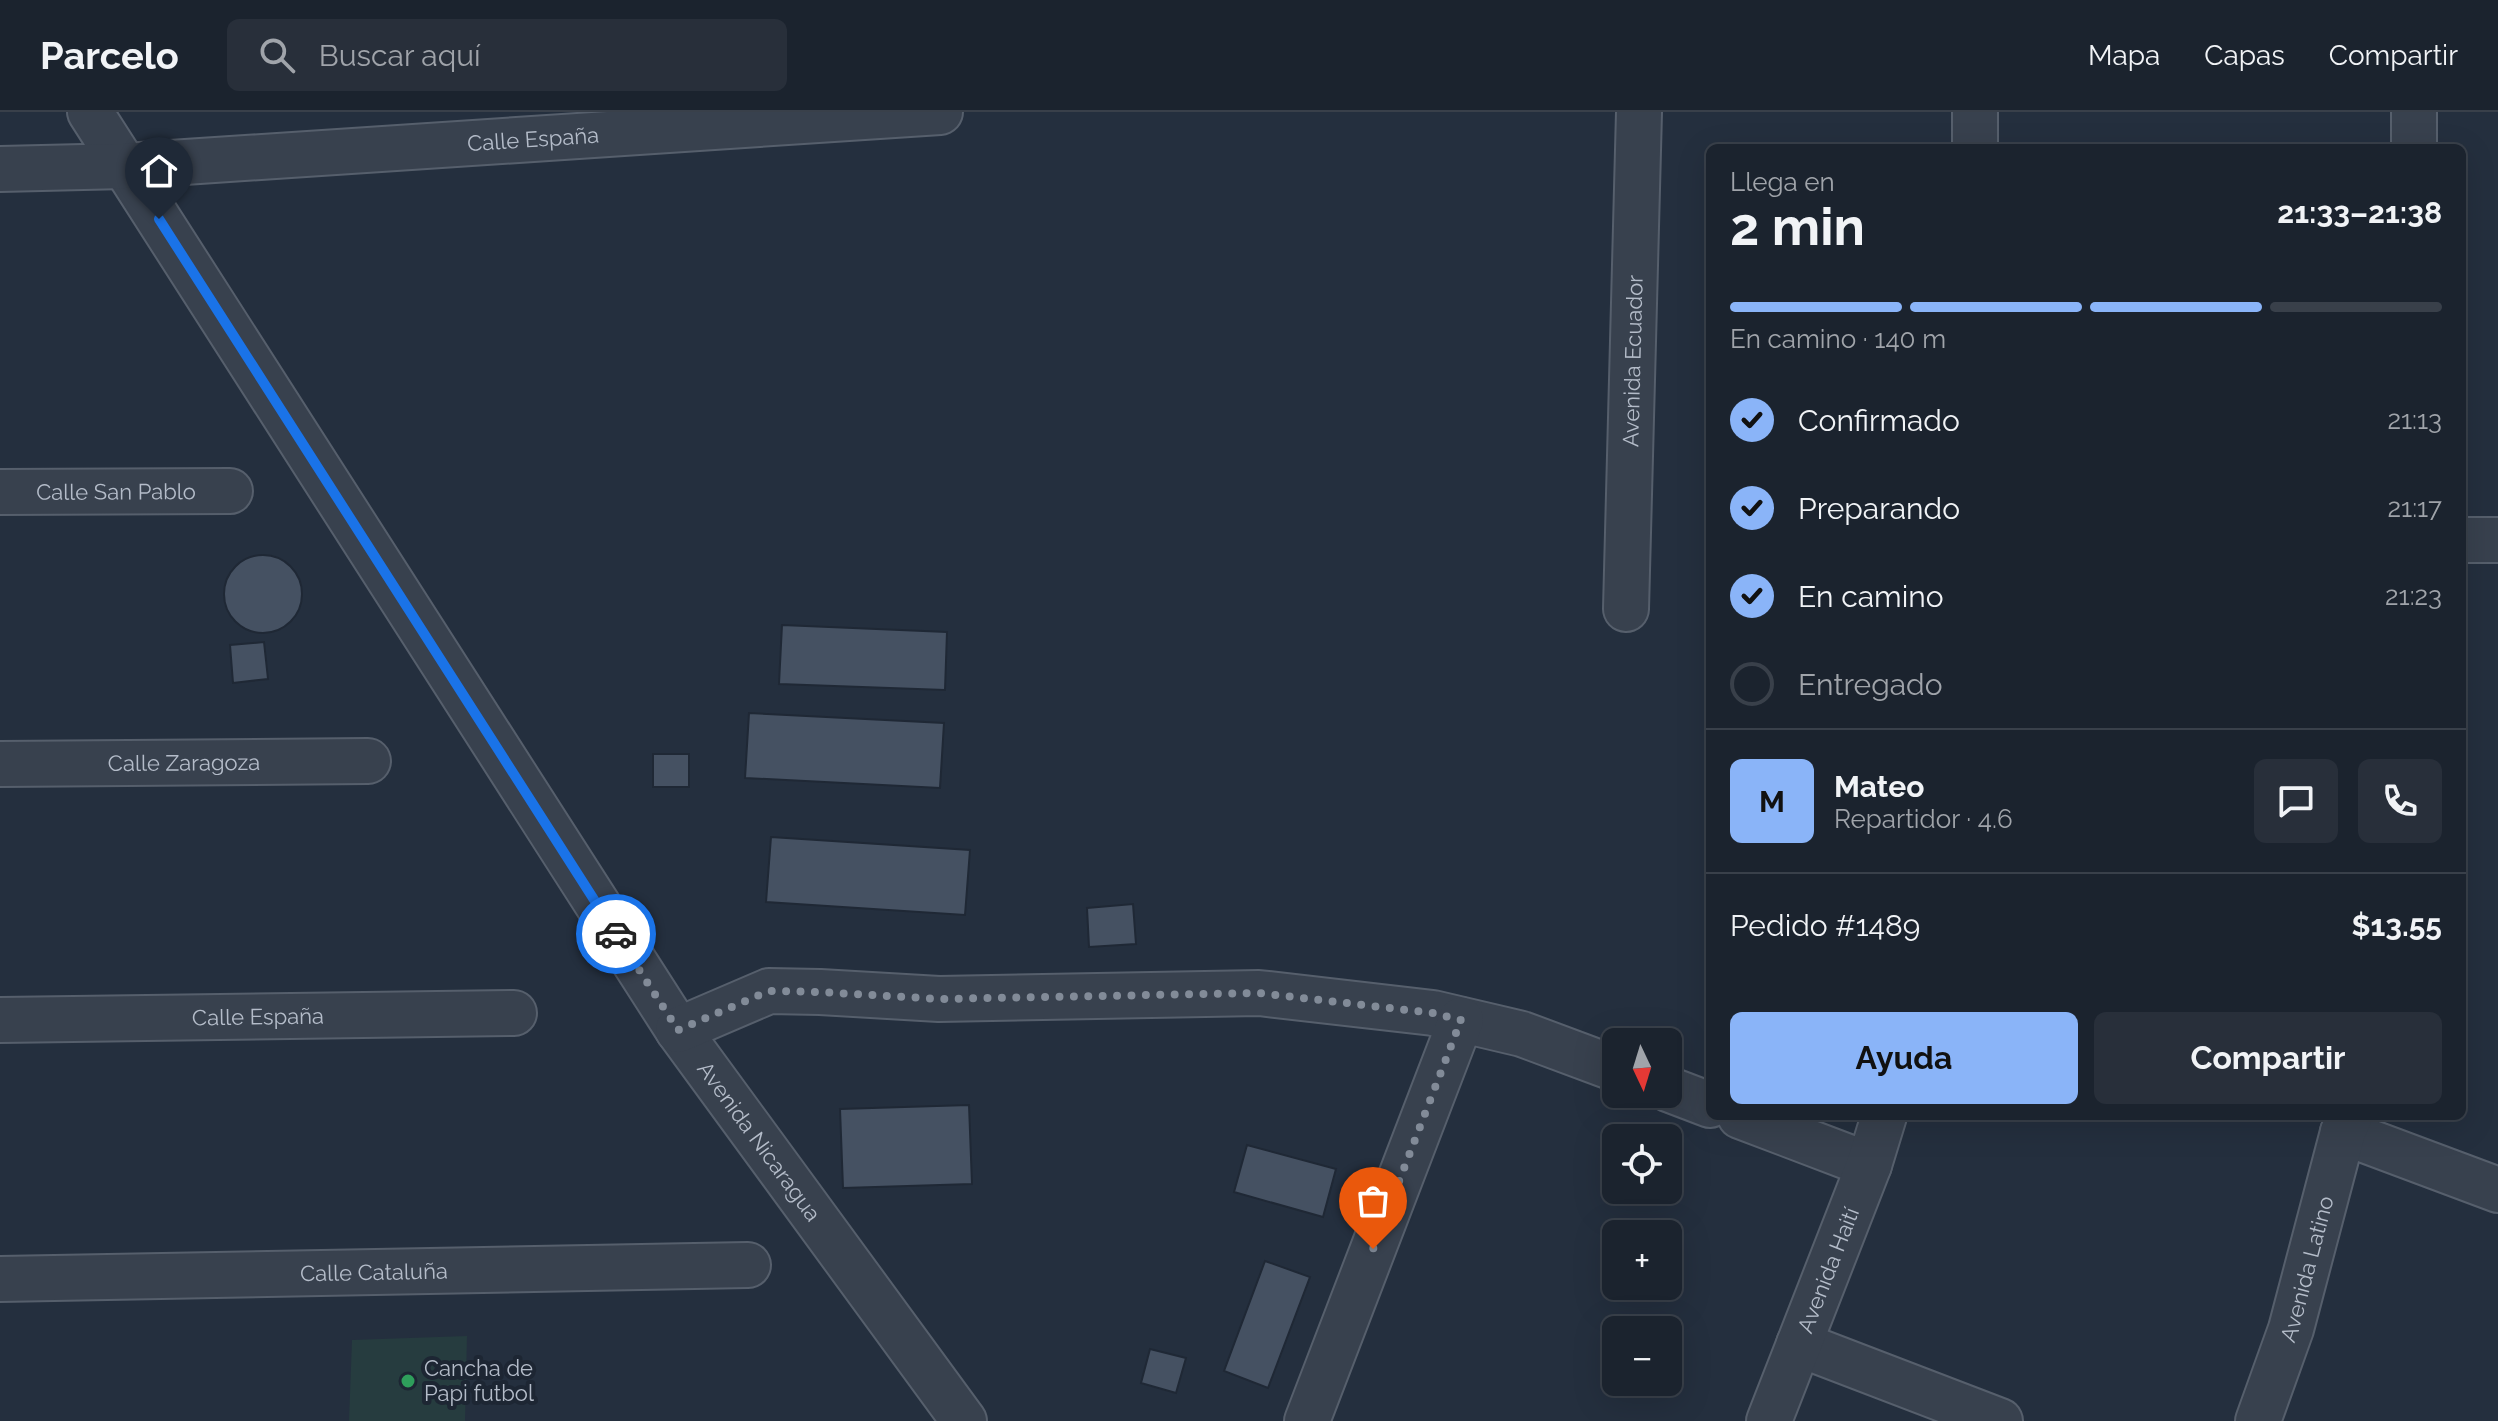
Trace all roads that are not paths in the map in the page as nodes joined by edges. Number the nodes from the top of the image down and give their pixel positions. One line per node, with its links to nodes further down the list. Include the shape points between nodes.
1 (90, 112): 9 (street, Avenida Nicaragua)
2 (940, 112): 6 (street, Calle España)
3 (1639, 112): 15 (street, Avenida Ecuador)
4 (1975, 112): 7 (street)
5 (2414, 112): 8 (street)
6 (667, 122): 9 (street, Calle España)
7 (1975, 144)
8 (2414, 144)
9 (125, 166): 10 (street, Calle España); 21 (street, Avenida Nicaragua)
10 (0, 169)
11 (230, 491): 12 (street, Calle San Pablo)
12 (0, 492)
13 (2466, 540): 14 (street)
14 (2498, 540)
15 (1626, 609)
16 (368, 761): 17 (street, Calle Zaragoza)
17 (0, 764)
18 (514, 1013): 19 (street, Calle España)
19 (0, 1020)
20 (1461, 1020): 21 (street, via 1259,993 939,999 769,991); 22 (street, via 1522,1034); 34 (street)
21 (678, 1030): 33 (street, Avenida Nicaragua)
22 (1602, 1064)
23 (1682, 1094): 24 (street)
24 (1706, 1103)
25 (1751, 1120): 28 (street)
26 (1883, 1120): 28 (street, Avenida Haití)
27 (2346, 1124): 29 (street); 37 (street, Avenida Latino, via 2291,1329)
28 (1869, 1165): 32 (street, Avenida Haití)
29 (2498, 1190)
30 (748, 1265): 31 (street, Calle Cataluña)
31 (0, 1279)
32 (1799, 1344): 35 (street, Avenida Haití); 36 (street)
33 (964, 1421)
34 (1307, 1421)
35 (1769, 1421)
36 (2000, 1421)
37 (2258, 1421)

